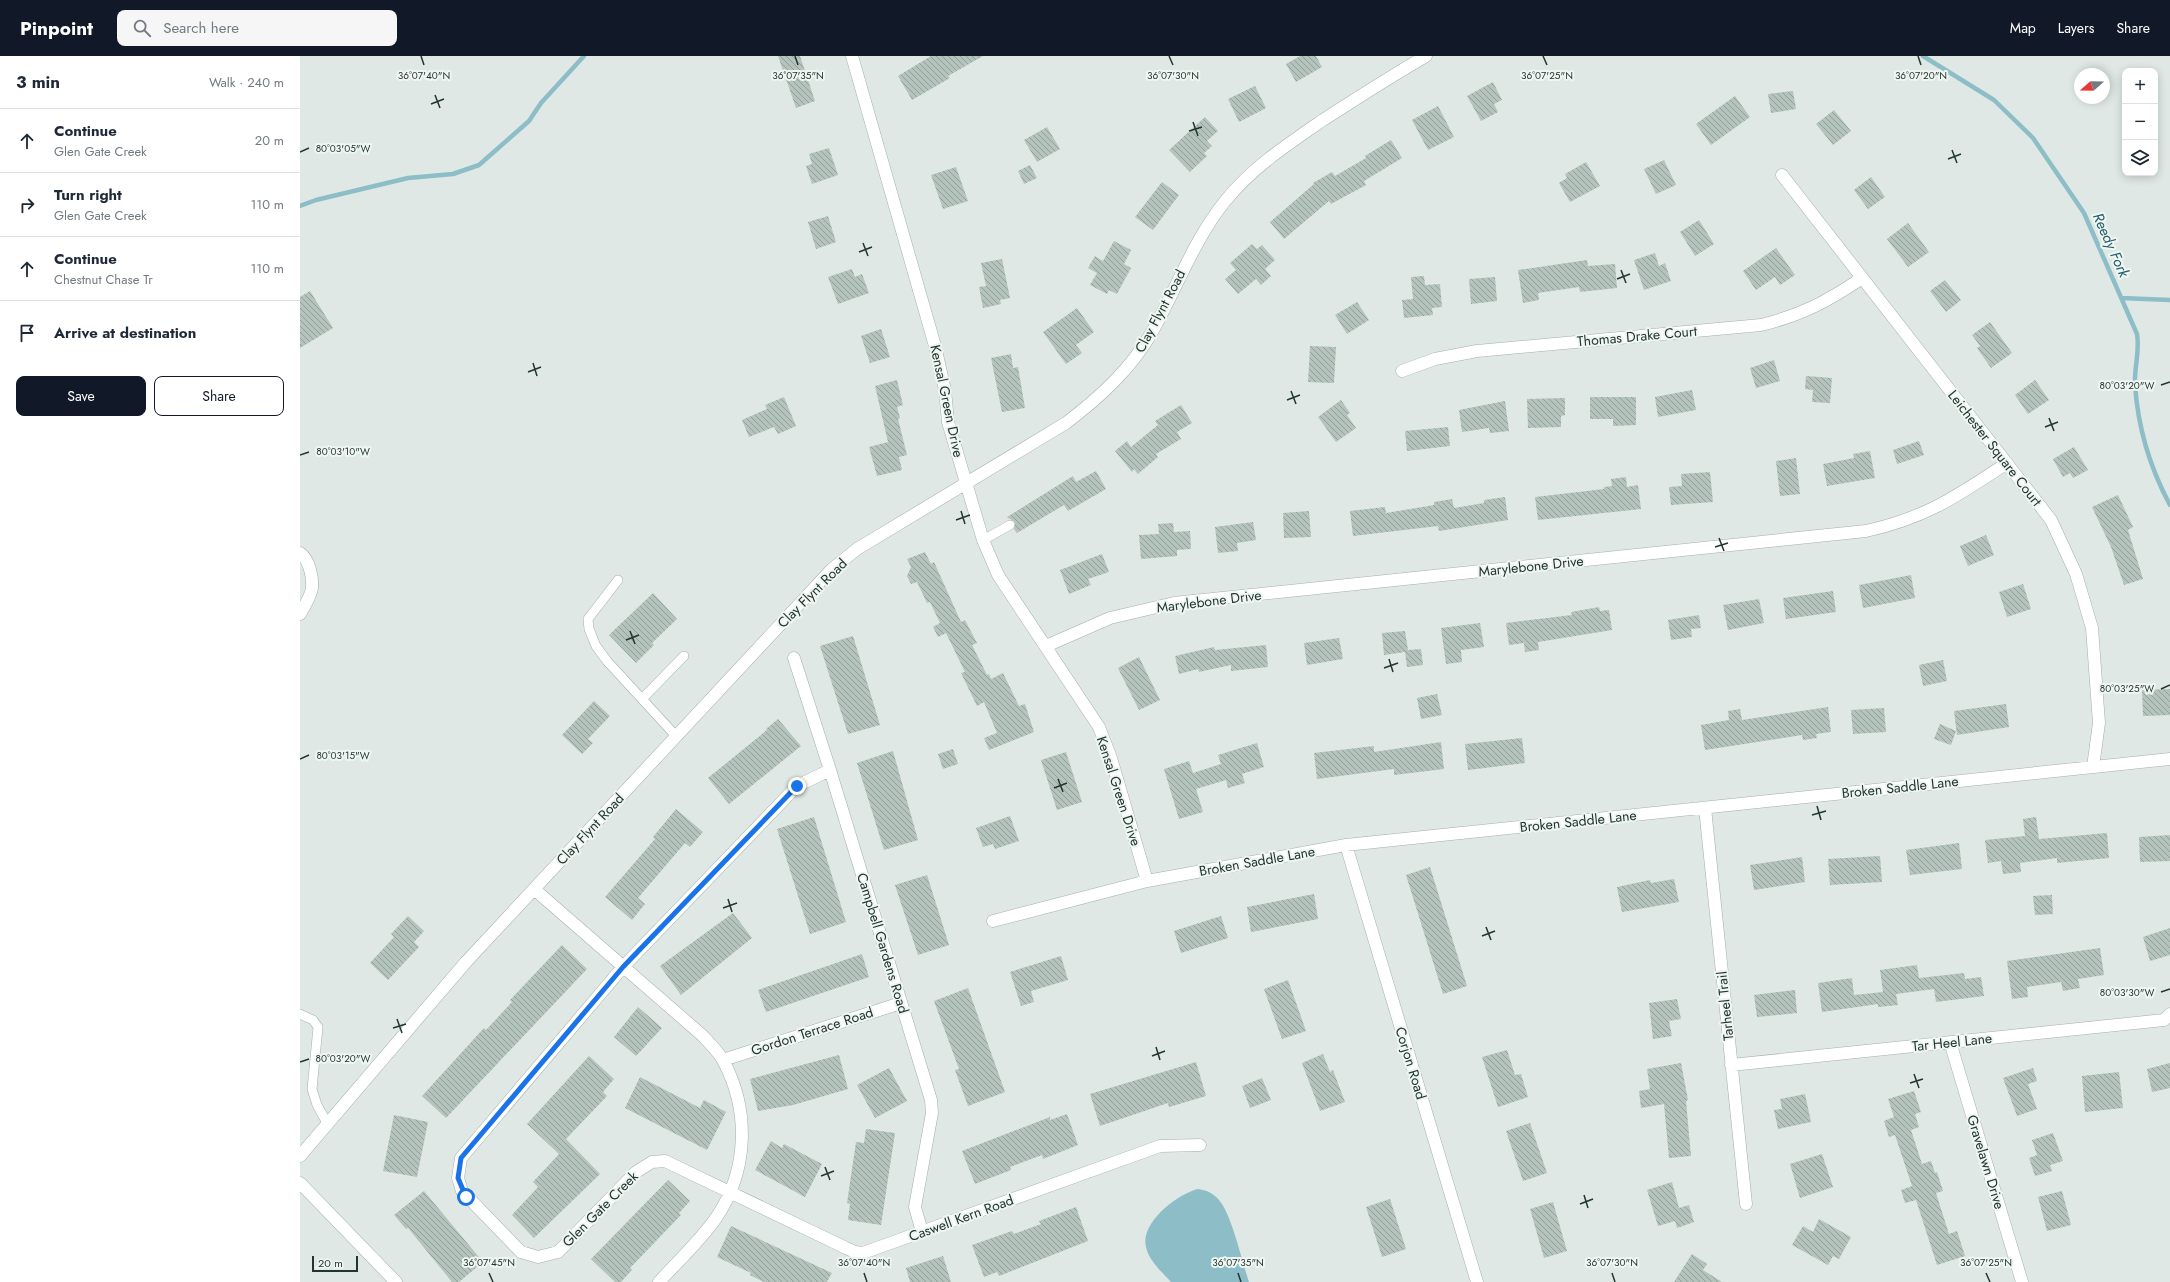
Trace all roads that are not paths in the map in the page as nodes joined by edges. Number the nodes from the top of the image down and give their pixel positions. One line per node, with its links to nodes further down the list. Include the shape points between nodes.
1 (852, 56): 7 (street, Kensal Green Drive, via 936,346 945,390 948,422)
2 (1426, 56): 7 (street, Clay Flynt Road, via 1295,139 1249,174 1210,222 1188,258 1152,333 1132,362 1112,384 1066,423)
3 (1782, 175): 4 (street, Leichester Square Court)
4 (1862, 278): 5 (street, Thomas Drake Court, via 1831,299 1799,314 1761,325 1477,351 1435,359); 6 (street, Leichester Square Court)
5 (1402, 371)
6 (2007, 464): 13 (street, Marylebone Drive, via 1941,506 1915,518 1866,530 1174,603 1110,618); 19 (street, Leichester Square Court, via 2051,520 2078,581 2092,628 2099,723)
7 (966, 483): 9 (street, Kensal Green Drive); 17 (street, Clay Flynt Road, via 858,549 832,569)
8 (1010, 525): 9 (lane)
9 (983, 540): 13 (street, Kensal Green Drive, via 998,575)
10 (302, 554): 12 (street, via 310,568 312,589)
11 (618, 580): 16 (lane, via 588,619 588,630 607,661)
12 (300, 614)
13 (1046, 646): 23 (street, Kensal Green Drive, via 1099,727 1111,758)
14 (684, 656): 16 (lane)
15 (794, 658): 20 (street, Campbell Gardens Road)
16 (643, 698): 17 (lane)
17 (676, 736): 24 (street, Clay Flynt Road)
18 (2170, 759): 19 (street, Broken Saddle Lane)
19 (2093, 767): 21 (street, Broken Saddle Lane)
20 (830, 770): 26 (street, Glen Gate Creek, via 797,786); 27 (street, Campbell Gardens Road)
21 (1705, 808): 22 (street, Broken Saddle Lane); 32 (street, Tarheel Trail)
22 (1346, 845): 23 (street, Broken Saddle Lane); 42 (street, Corjon Road)
23 (1147, 881): 25 (street, Broken Saddle Lane)
24 (534, 889): 26 (street); 33 (street, Clay Flynt Road, via 461,968)
25 (993, 922)
26 (623, 967): 31 (street, via 703,1036); 37 (street, Glen Gate Creek, via 461,1158 458,1178 462,1191 522,1252 538,1257 552,1255 563,1247 636,1172 652,1162 672,1163)
27 (901, 1003): 31 (street, Gordon Terrace Road); 39 (street, Campbell Gardens Road, via 931,1100 932,1113 915,1208)
28 (300, 1014): 33 (lane, via 313,1020 318,1027 312,1089)
29 (2170, 1014): 30 (street, Tar Heel Lane, via 2164,1020)
30 (1950, 1042): 32 (street, Tar Heel Lane); 43 (street, Gravelawn Drive)
31 (723, 1060): 37 (street, via 739,1100 742,1123 740,1164)
32 (1731, 1065): 38 (street, Tarheel Trail)
33 (327, 1124): 35 (street, Clay Flynt Road)
34 (1200, 1145): 39 (street, Caswell Kern Road, via 1160,1146)
35 (300, 1156)
36 (300, 1182): 40 (street)
37 (731, 1192): 39 (street, Caswell Kern Road, via 854,1252 871,1251); 41 (street, via 716,1218)
38 (1746, 1204)
39 (922, 1232)
40 (396, 1282)
41 (659, 1282)
42 (1477, 1282)
43 (2022, 1282)

